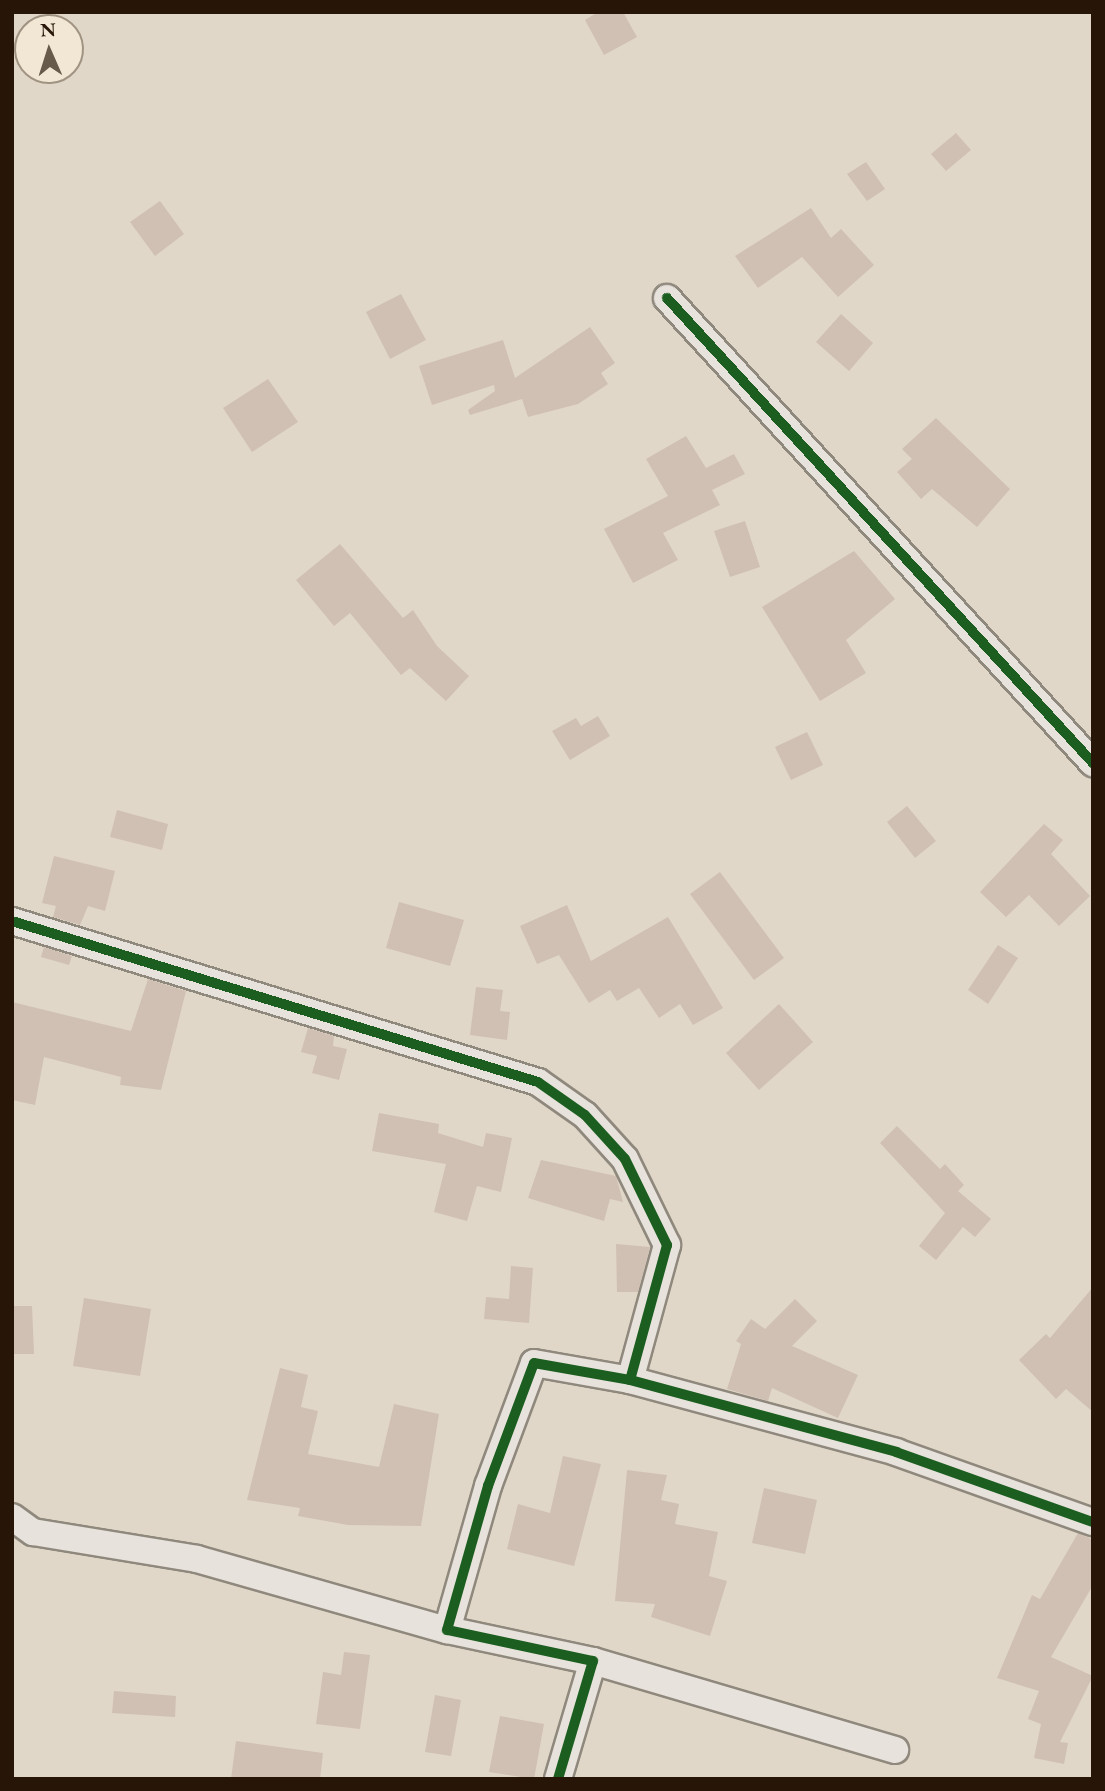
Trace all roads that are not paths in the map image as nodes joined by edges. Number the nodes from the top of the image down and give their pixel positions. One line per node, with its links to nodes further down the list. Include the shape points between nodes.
1 (667, 298): 2 (street)
2 (1093, 763)
3 (12, 921): 4 (street, via 538,1082 585,1115 625,1159 667,1245)
4 (629, 1380): 6 (street, via 896,1452); 7 (street, via 534,1363 488,1486)
5 (12, 1517): 7 (street, via 33,1532 197,1559)
6 (1093, 1522)
7 (447, 1630): 8 (street)
8 (593, 1661): 9 (street); 10 (street)
9 (895, 1750)
10 (558, 1779)

